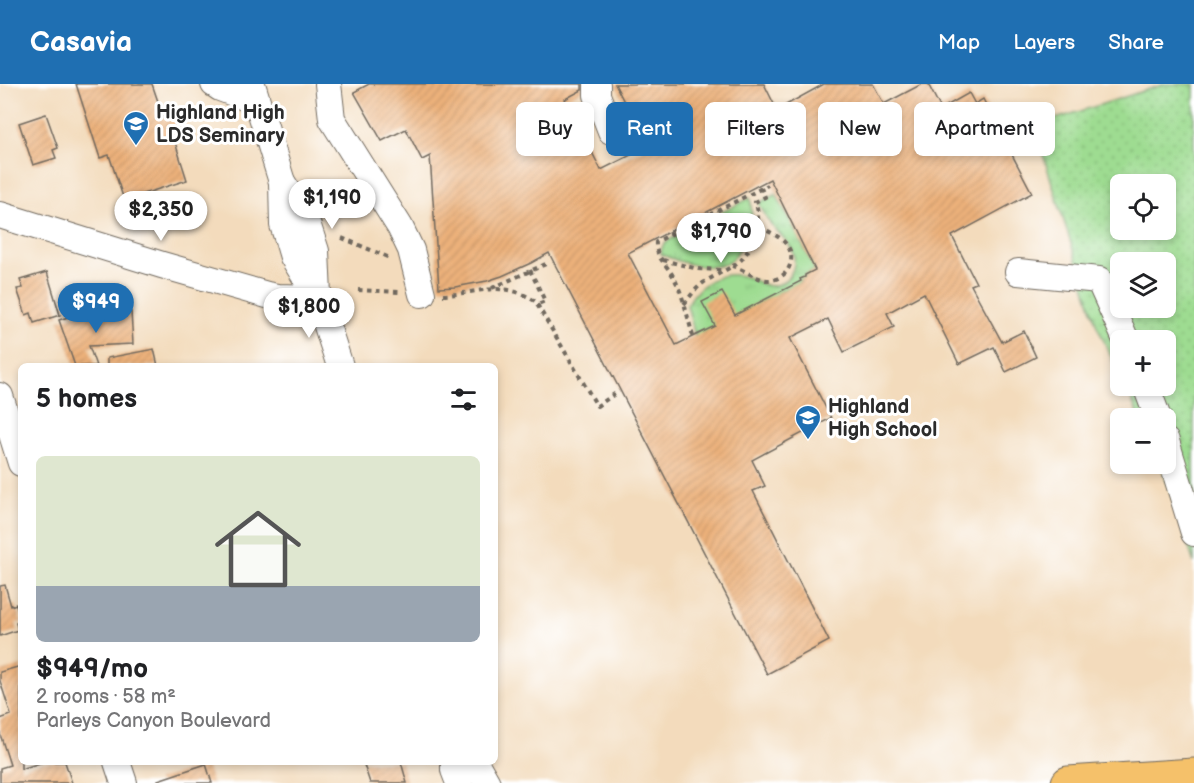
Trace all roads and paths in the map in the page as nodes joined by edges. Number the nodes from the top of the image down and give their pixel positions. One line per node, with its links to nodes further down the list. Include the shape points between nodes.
1 (214, 84): 4 (street)
2 (328, 84): 14 (street, via 332,118 400,227)
3 (597, 84): 5 (street)
4 (255, 93): 21 (street, via 282,182 283,225 293,257)
5 (606, 118)
6 (768, 184): 7 (path)
7 (761, 189): 9 (path, via 765,197 755,202); 11 (path, via 656,242)
8 (0, 215): 21 (street, via 267,296)
9 (758, 226): 13 (path, via 742,260); 13 (path, via 787,245 791,257 788,270 770,281)
10 (342, 238): 14 (path)
11 (662, 260): 16 (path, via 698,269); 23 (path)
12 (548, 262): 15 (path)
13 (731, 266): 16 (path)
14 (416, 268): 20 (street)
15 (530, 270): 18 (path); 22 (path, via 545,301)
16 (725, 270): 23 (path, via 704,282)
17 (1018, 272): 24 (street, via 1099,280)
18 (492, 288): 20 (path, via 448,295); 22 (path, via 526,294)
19 (358, 290): 20 (path)
20 (422, 294)
21 (318, 298): 26 (street)
22 (538, 304): 27 (path, via 597,406)
23 (684, 304): 25 (path)
24 (1122, 330)
25 (693, 336)
26 (339, 363)
27 (618, 391)
28 (0, 396): 29 (street)
29 (14, 462)
30 (1176, 474): 31 (street)
31 (1194, 533)
32 (118, 765): 36 (street)
33 (454, 765): 37 (street)
34 (477, 765): 38 (street)
35 (1194, 775): 39 (main road)
36 (124, 783)
37 (459, 783)
38 (487, 783)
39 (1068, 783)

